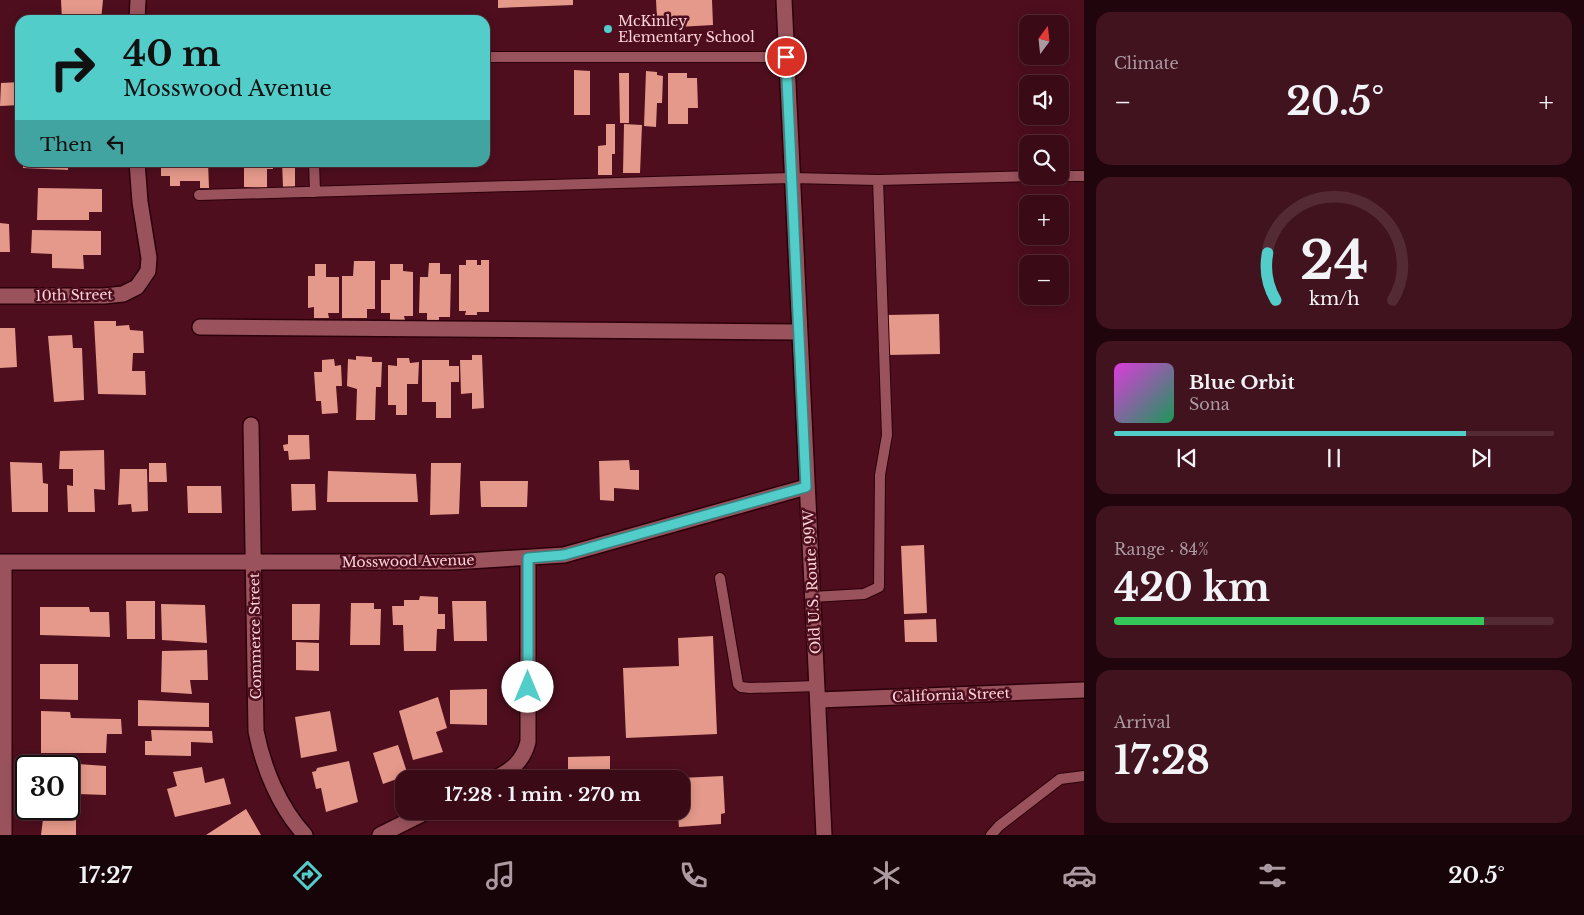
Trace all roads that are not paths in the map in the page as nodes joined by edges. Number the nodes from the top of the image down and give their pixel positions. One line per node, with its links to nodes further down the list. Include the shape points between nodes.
1 (138, 0): 3 (street)
2 (784, 0): 5 (street, Old U.S. Route 99W)
3 (137, 15)
4 (490, 57): 5 (lane)
5 (786, 57): 11 (street, Old U.S. Route 99W)
6 (138, 167): 15 (street, 10th Street, via 149,258 148,271 136,287 123,294)
7 (314, 167): 13 (lane)
8 (1019, 176): 12 (lane)
9 (1069, 176): 10 (lane)
10 (1084, 176)
11 (792, 178): 12 (lane); 13 (lane); 17 (street, Old U.S. Route 99W)
12 (878, 180): 24 (lane, via 887,434 880,475 879,587 864,594)
13 (315, 192): 14 (lane)
14 (199, 195)
15 (0, 296)
16 (200, 327): 17 (street)
17 (799, 332): 19 (street, Old U.S. Route 99W)
18 (251, 425): 22 (street, Commerce Street)
19 (806, 487): 20 (street, Mosswood Avenue, via 564,555); 24 (street, Old U.S. Route 99W)
20 (528, 558): 22 (street, Mosswood Avenue, via 452,562); 27 (street, via 528,742 525,753)
21 (2, 562): 22 (street, Mosswood Avenue); 30 (street)
22 (254, 562): 31 (street, Commerce Street, via 256,731 268,774)
23 (720, 578): 26 (lane, via 738,684 742,688)
24 (812, 597): 26 (street, Old U.S. Route 99W)
25 (1084, 690): 26 (street, California Street)
26 (818, 693): 33 (street, Old U.S. Route 99W)
27 (509, 770)
28 (1084, 776): 34 (lane, via 1060,779)
29 (410, 820): 32 (street)
30 (4, 835)
31 (304, 835)
32 (380, 835)
33 (824, 835)
34 (991, 835)

